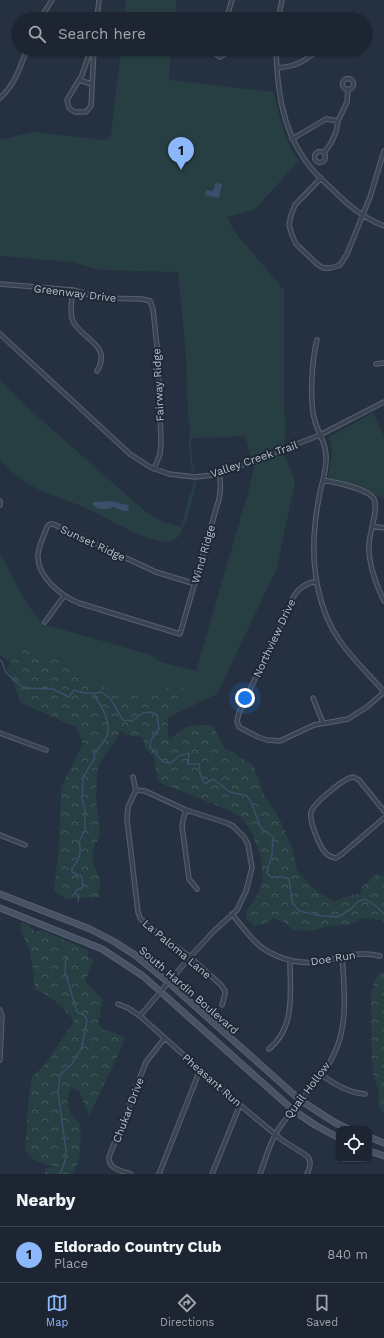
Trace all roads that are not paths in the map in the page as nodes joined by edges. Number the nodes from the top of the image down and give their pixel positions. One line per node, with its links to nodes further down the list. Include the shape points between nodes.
1 (45, 0): 5 (street)
2 (98, 0): 7 (street)
3 (232, 0): 8 (street)
4 (282, 0): 9 (street)
5 (51, 1): 6 (street)
6 (44, 12)
7 (98, 12)
8 (228, 12)
9 (279, 12)
10 (24, 56): 19 (street, via 16,79)
11 (89, 56): 16 (street)
12 (92, 56): 17 (street)
13 (276, 56): 15 (street)
14 (310, 56): 15 (street, via 300,64)
15 (277, 68): 21 (street, via 282,108)
16 (79, 80): 17 (street); 17 (street, via 67,102 70,109 75,112 84,113 89,110)
17 (92, 84)
18 (348, 89): 20 (street, via 346,105)
19 (0, 98)
20 (338, 120): 21 (street, via 326,119); 23 (street, via 334,136)
21 (292, 139): 24 (street, via 305,160)
22 (384, 152): 25 (street)
23 (324, 153)
24 (321, 178): 25 (street, via 345,203); 25 (street, via 295,205 290,222 294,241 315,262 328,268 342,263)
25 (362, 216): 26 (street)
26 (384, 226)
27 (0, 284): 28 (street, Greenway Drive)
28 (73, 290): 29 (street, Greenway Drive, via 101,298); 34 (street, via 72,318 99,349 102,361)
29 (150, 301): 37 (street, Fairway Ridge, via 158,356 161,446)
30 (0, 334): 37 (street, Valley Creek Trail, via 130,454)
31 (317, 340): 36 (street, via 313,358 312,404)
32 (384, 363): 33 (street)
33 (376, 364)
34 (97, 371)
35 (384, 402): 36 (street, Valley Creek Trail)
36 (320, 435): 38 (street, Valley Creek Trail); 39 (street, via 326,454)
37 (154, 469): 38 (street, Valley Creek Trail, via 183,476 201,477)
38 (219, 473): 45 (street, Wind Ridge, via 220,494)
39 (323, 480): 42 (street, via 343,484 374,498); 44 (street, via 314,535)
40 (0, 501): 41 (street)
41 (0, 505)
42 (372, 526): 43 (street); 47 (street, via 369,543 371,564)
43 (384, 528)
44 (316, 581): 50 (street, via 339,640); 52 (street, Northview Drive, via 298,590 294,596 237,721 239,727 258,738 274,741)
45 (195, 584): 46 (street, Sunset Ridge, via 156,572 51,524 40,546 38,561 47,580); 49 (street, Wind Ridge)
46 (64, 596): 48 (street); 49 (street, Sunset Ridge)
47 (384, 601)
48 (45, 622)
49 (180, 634)
50 (384, 692): 52 (street, via 348,718)
51 (313, 698): 52 (street)
52 (323, 723)
53 (0, 733): 54 (street)
54 (46, 750)
55 (133, 776): 56 (street)
56 (136, 790): 57 (street, via 145,791); 68 (street, La Paloma Lane, via 128,807 127,819 138,912 148,926)
57 (186, 810): 62 (street, via 182,826 189,879); 65 (street, via 233,826 248,844 252,874 241,904)
58 (384, 811): 59 (street, via 353,776 315,804 310,814 323,850 336,858)
59 (384, 818)
60 (0, 835): 61 (street)
61 (25, 845)
62 (197, 889)
63 (0, 894): 70 (main road, South Hardin Boulevard, via 101,935 135,955)
64 (0, 908): 71 (main road, South Hardin Boulevard, via 102,949 124,962)
65 (232, 914): 68 (street); 69 (street, Doe Run, via 262,947)
66 (342, 956): 67 (street, Doe Run, via 363,953); 69 (street, Doe Run, via 317,962); 80 (street, Quail Hollow, via 342,1028 335,1053)
67 (380, 956)
68 (190, 957): 70 (street); 73 (street, La Paloma Lane, via 224,988)
69 (290, 960): 77 (street, via 289,1019 277,1043)
70 (168, 982): 71 (street); 82 (main road, South Hardin Boulevard)
71 (161, 992): 75 (street); 84 (main road, South Hardin Boulevard)
72 (118, 1004): 75 (street, Pheasant Run)
73 (222, 1005)
74 (0, 1010): 78 (street)
75 (140, 1016): 76 (street, Pheasant Run)
76 (164, 1039): 79 (street, Pheasant Run); 92 (street, Chukar Drive, via 146,1062 109,1157 112,1166)
77 (269, 1049)
78 (0, 1060)
79 (200, 1070): 83 (street, Pheasant Run); 93 (street)
80 (321, 1075): 81 (street, via 354,1094); 82 (street, Quail Hollow)
81 (364, 1094)
82 (300, 1100): 84 (street, Quail Hollow); 85 (main road, South Hardin Boulevard)
83 (240, 1104): 86 (street, Pheasant Run); 94 (street)
84 (293, 1110): 86 (street, Quail Hollow); 87 (main road, South Hardin Boulevard)
85 (342, 1126)
86 (276, 1134): 95 (street, Quail Hollow); 96 (street, Pheasant Run, via 310,1158)
87 (336, 1136)
88 (372, 1138): 89 (main road)
89 (384, 1143)
90 (372, 1152): 91 (main road)
91 (384, 1156)
92 (131, 1174)
93 (159, 1174)
94 (212, 1174)
95 (260, 1174)
96 (307, 1174)

